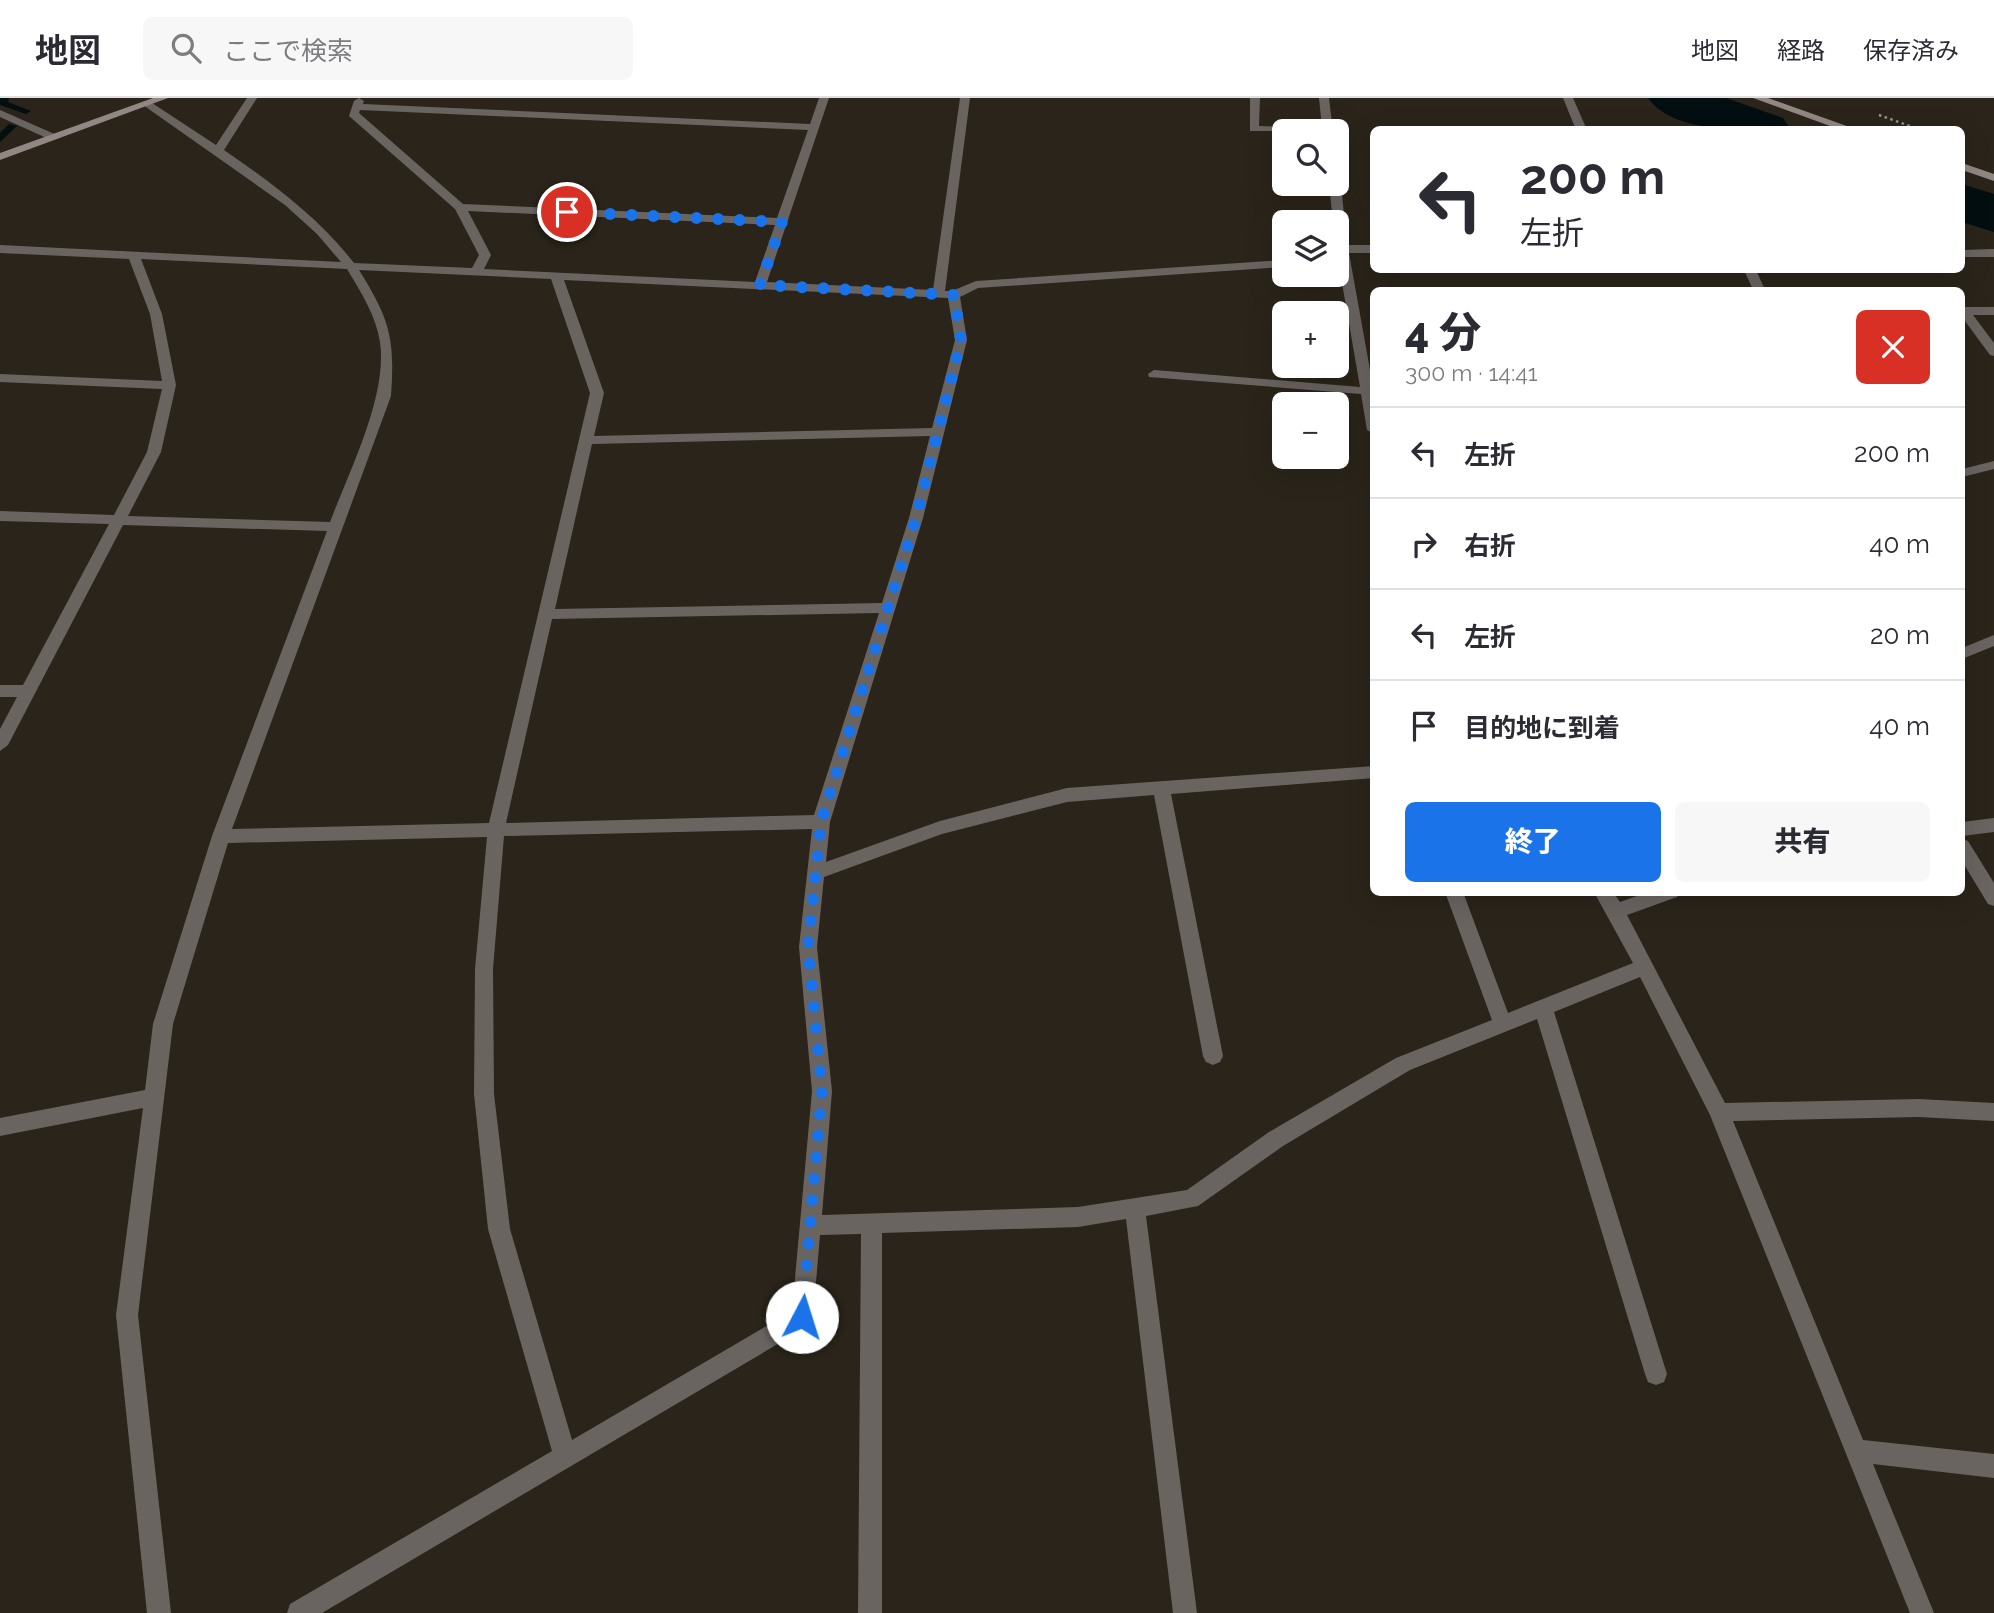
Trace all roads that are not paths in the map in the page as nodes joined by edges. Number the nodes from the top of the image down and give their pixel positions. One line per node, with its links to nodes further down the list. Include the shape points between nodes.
1 (163, 98): 10 (street)
2 (252, 98): 16 (street)
3 (824, 98): 14 (street)
4 (965, 98): 34 (street)
5 (1255, 98): 6 (street, via 1254,129 1328,131)
6 (1324, 98)
7 (1568, 98): 12 (street)
8 (1758, 98): 13 (street)
9 (359, 102): 14 (street); 20 (street, via 353,114)
10 (148, 105): 15 (street); 16 (street)
11 (0, 113): 15 (street)
12 (1580, 126)
13 (1841, 126)
14 (814, 127): 21 (street)
15 (55, 138): 17 (street)
16 (217, 152): 28 (street, via 292,203)
17 (0, 157)
18 (1965, 167): 19 (street)
19 (1994, 178)
20 (460, 207): 21 (street); 30 (street, via 485,255)
21 (782, 222): 32 (street)
22 (0, 249): 25 (street)
23 (1370, 250): 26 (street)
24 (1994, 253): 27 (street)
25 (134, 254): 28 (street); 41 (street, via 156,314)
26 (1349, 254)
27 (1965, 254)
28 (351, 264): 30 (street); 50 (street, via 386,339 384,396)
29 (1272, 264): 34 (street, via 976,285)
30 (477, 271): 31 (street)
31 (556, 275): 32 (street); 45 (street, via 597,393)
32 (760, 285): 34 (street)
33 (1347, 287): 42 (street)
34 (946, 294): 44 (street, via 961,340)
35 (1965, 311): 36 (street)
36 (1994, 311)
37 (1965, 314): 38 (street)
38 (1994, 352)
39 (1154, 374): 42 (street)
40 (0, 378): 41 (street)
41 (170, 385): 49 (street, via 155,452)
42 (1367, 391): 43 (street)
43 (1370, 408)
44 (937, 432): 45 (street); 51 (street)
45 (587, 440): 52 (street)
46 (1994, 465): 47 (street)
47 (1965, 472)
48 (0, 516): 49 (street)
49 (119, 519): 50 (street); 56 (street)
50 (336, 527): 64 (street)
51 (887, 608): 52 (street); 60 (street)
52 (546, 614): 62 (street)
53 (1994, 640): 54 (street)
54 (1965, 653)
55 (0, 691): 56 (street)
56 (27, 691): 57 (street)
57 (0, 745)
58 (1370, 772): 59 (street)
59 (1161, 788): 66 (street, via 1067,795 940,828); 75 (street)
60 (821, 822): 62 (street); 66 (street)
61 (1994, 825): 63 (street)
62 (496, 829): 64 (street); 85 (street, via 484,969 484,1094 499,1229)
63 (1965, 829)
64 (220, 836): 76 (street, via 163,1024)
65 (1965, 851): 70 (street)
66 (815, 873): 82 (street, via 808,947 822,1091)
67 (1455, 896): 74 (street)
68 (1606, 896): 71 (street)
69 (1659, 896): 71 (street)
70 (1994, 900)
71 (1616, 911): 72 (street)
72 (1644, 967): 73 (street); 77 (street)
73 (1543, 1008): 74 (street); 83 (street)
74 (1503, 1024): 80 (street, via 1404,1064 1276,1139 1191,1199)
75 (1213, 1056)
76 (154, 1097): 79 (street); 87 (street, via 127,1315)
77 (1719, 1112): 78 (street, via 1919,1108); 84 (street)
78 (1994, 1112)
79 (0, 1128)
80 (1135, 1208): 81 (street, via 1078,1217); 90 (street)
81 (872, 1222): 82 (street); 89 (street)
82 (810, 1225): 85 (street, via 802,1317)
83 (1656, 1374)
84 (1859, 1451): 86 (street); 91 (street)
85 (565, 1456): 88 (street)
86 (1994, 1466)
87 (159, 1613)
88 (299, 1613)
89 (870, 1613)
90 (1185, 1613)
91 (1922, 1613)

